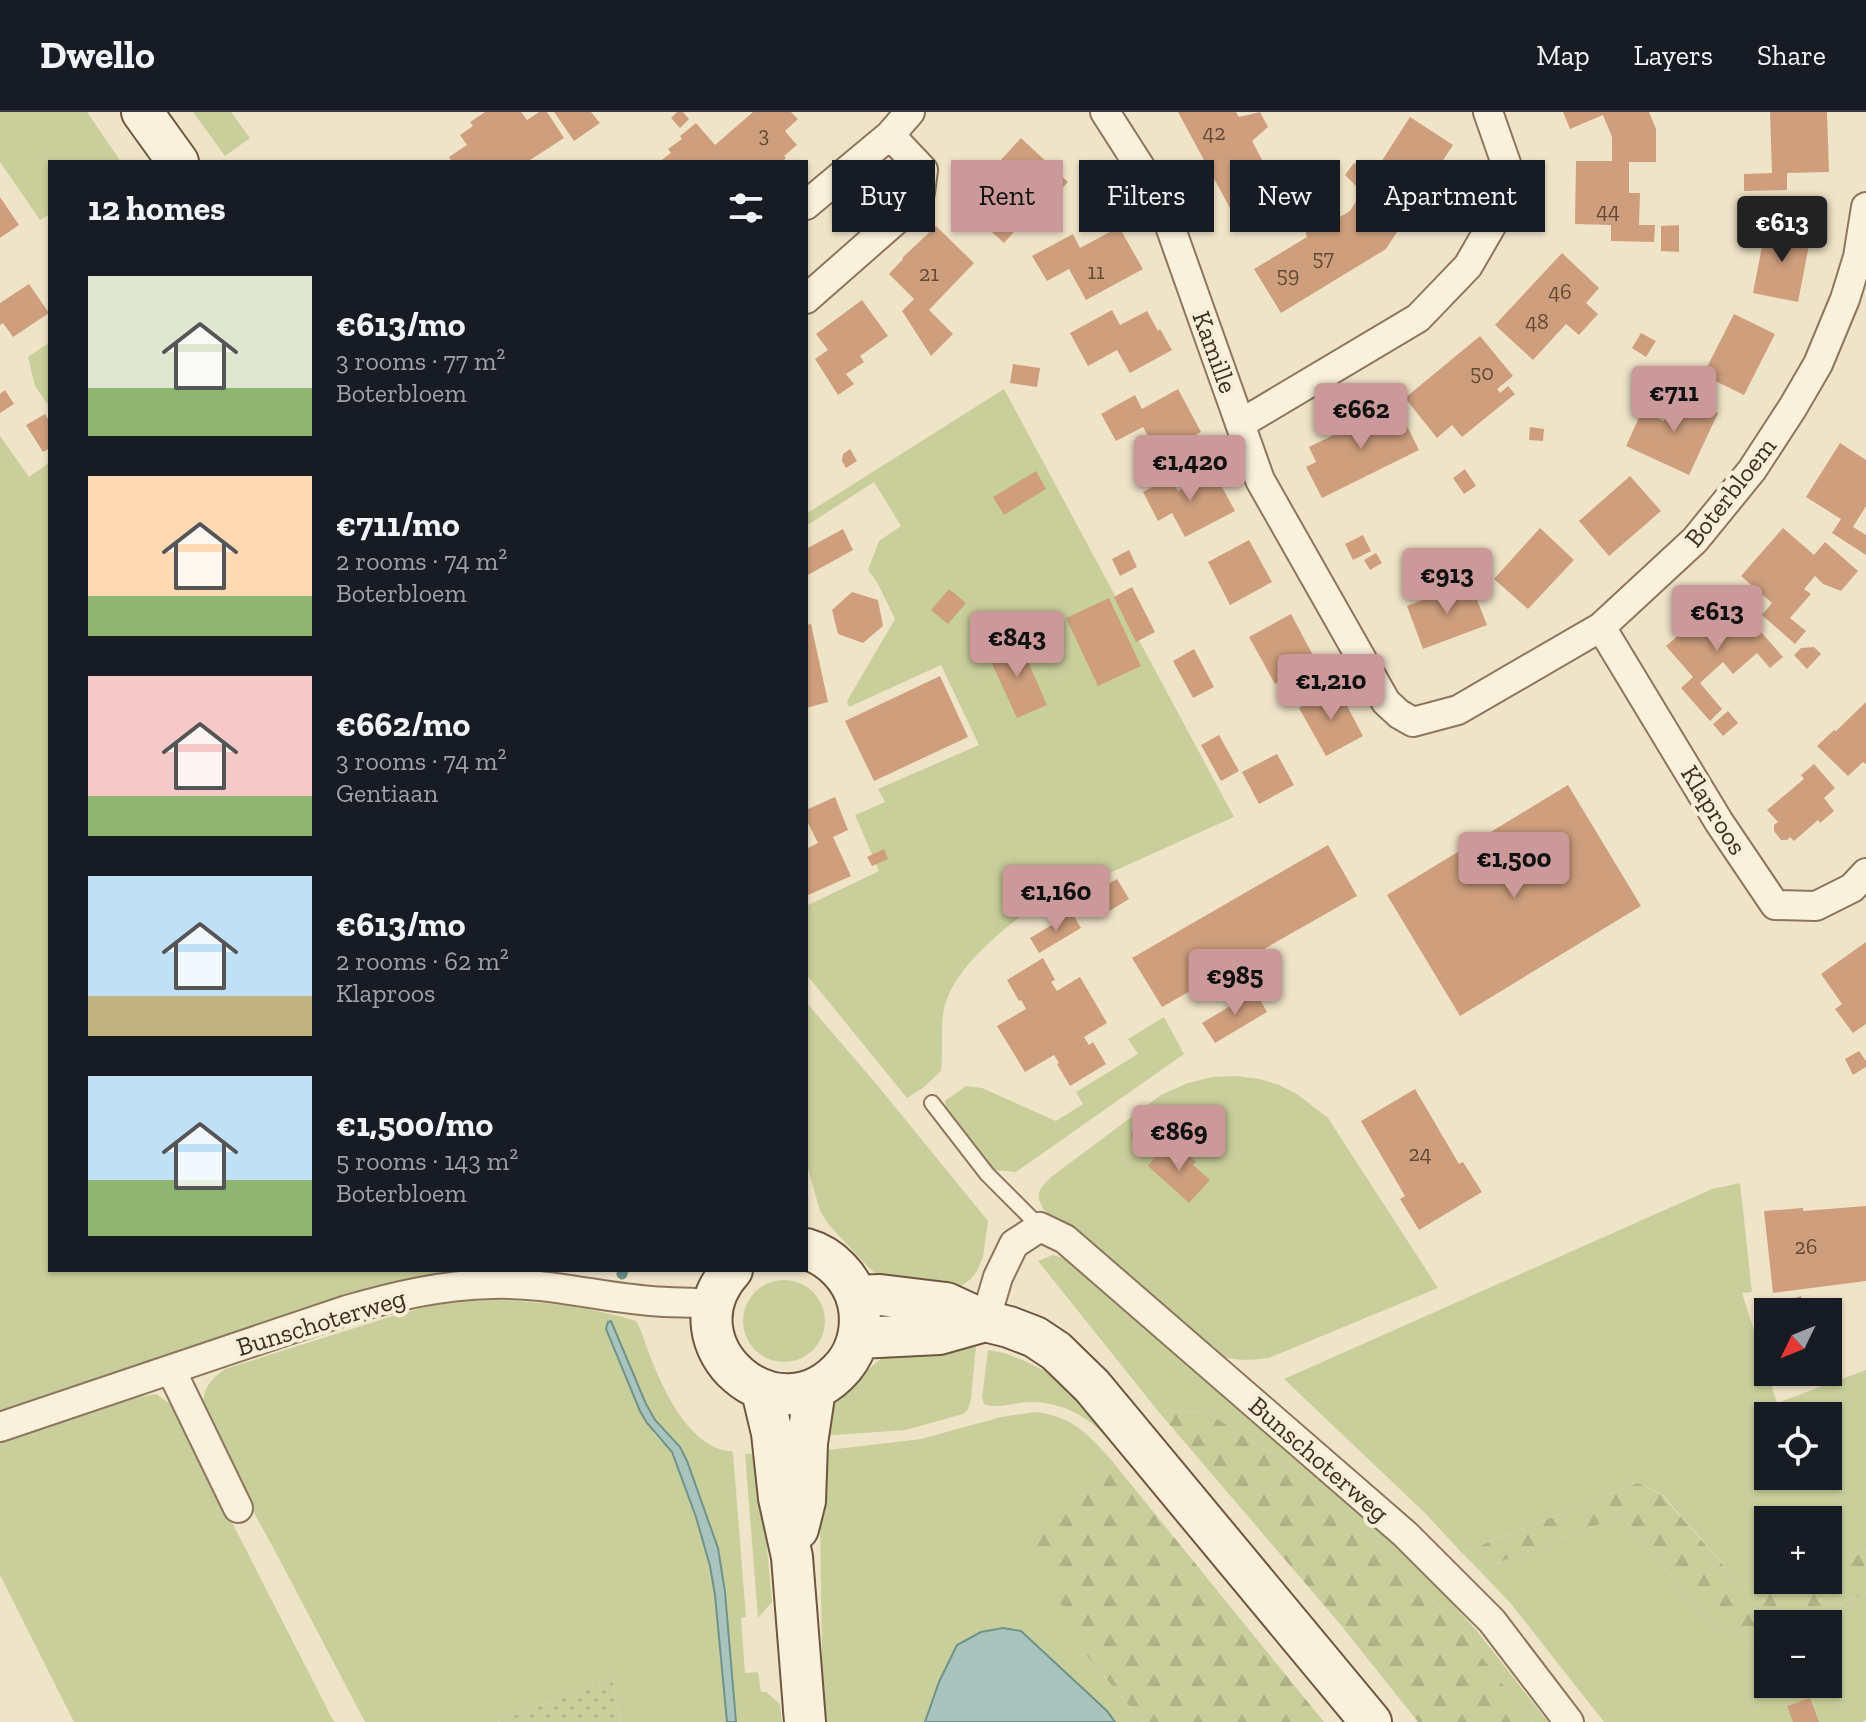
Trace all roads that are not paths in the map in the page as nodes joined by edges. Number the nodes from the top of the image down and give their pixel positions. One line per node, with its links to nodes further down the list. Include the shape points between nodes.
1 (142, 112): 6 (main road)
2 (910, 112): 5 (street)
3 (1105, 112): 10 (street, Kamille, via 1160,198)
4 (1488, 112): 10 (street, via 1508,169 1505,202 1468,266 1418,318)
5 (890, 135): 7 (street); 9 (street, via 923,170 920,193)
6 (177, 160)
7 (808, 203)
8 (1866, 207): 11 (street, Boterbloem, via 1845,299 1793,407 1752,470 1695,540)
9 (808, 297)
10 (1240, 424): 12 (street, Kamille, via 1260,480 1386,702)
11 (1601, 627): 12 (street, Boterbloem, via 1458,710 1413,722); 13 (street, Klaproos, via 1775,905 1816,906 1852,888)
12 (1399, 714)
13 (1866, 873)
14 (932, 1103): 15 (lane, Bunschoterweg, via 987,1174)
15 (1040, 1227): 19 (street, via 1014,1244); 29 (street, Bunschoterweg, via 1065,1239 1405,1534 1492,1621)
16 (808, 1241): 18 (main road, via 846,1276)
17 (722, 1287): 21 (street, Bunschoterweg, via 652,1301 536,1285 448,1287 347,1310); 23 (main road, via 711,1325 716,1346 727,1366)
18 (856, 1296): 19 (main road, via 946,1303); 20 (main road)
19 (985, 1321): 20 (main road, via 939,1334); 28 (main road, via 1035,1337 1074,1366)
20 (858, 1338): 22 (main road, via 835,1377)
21 (171, 1370): 24 (street, Bunschoterweg); 25 (street)
22 (815, 1389): 23 (main road, via 798,1394); 26 (main road, via 805,1501)
23 (762, 1391): 26 (main road)
24 (0, 1427)
25 (238, 1508)
26 (792, 1557): 27 (main road)
27 (805, 1722)
28 (1371, 1722)
29 (1569, 1722)

